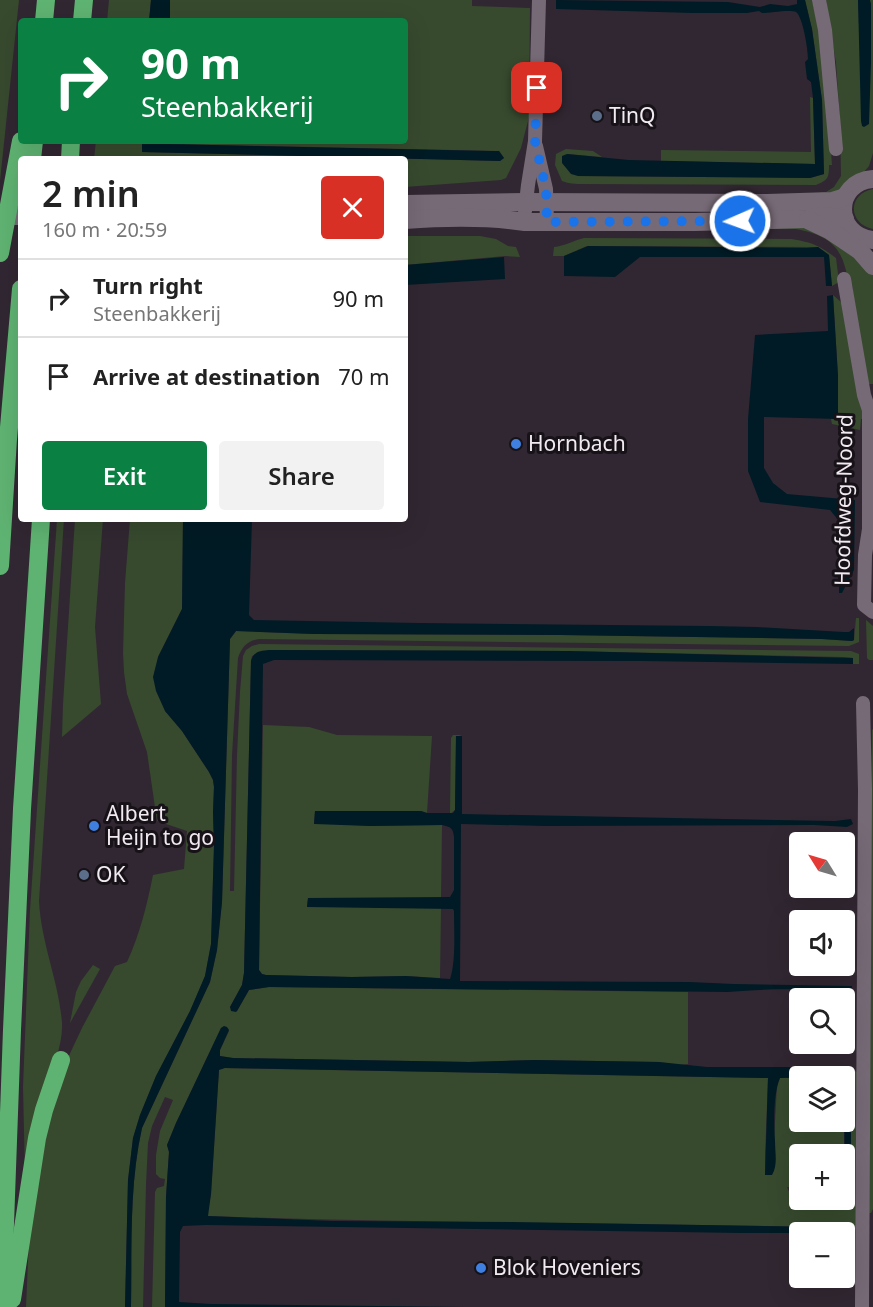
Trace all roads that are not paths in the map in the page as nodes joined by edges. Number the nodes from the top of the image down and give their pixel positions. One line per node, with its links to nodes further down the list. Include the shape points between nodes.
1 (46, 0): 5 (highway)
2 (84, 0): 6 (highway)
3 (539, 0): 7 (street)
4 (819, 0): 8 (street)
5 (44, 18)
6 (82, 18)
7 (535, 141): 12 (street); 13 (street, via 546,185)
8 (836, 149)
9 (18, 157): 23 (highway)
10 (871, 175): 11 (main road)
11 (845, 197): 13 (main road, via 767,203); 18 (main road)
12 (526, 202): 13 (main road); 14 (main road); 20 (street)
13 (546, 202): 21 (street)
14 (408, 204)
15 (0, 216): 16 (main road)
16 (18, 216)
17 (807, 219): 18 (main road); 21 (main road); 24 (main road, via 830,230)
18 (844, 219): 22 (main road, via 854,233)
19 (408, 220): 20 (main road, via 470,218)
20 (525, 222): 21 (main road)
21 (547, 222)
22 (872, 241)
23 (0, 252)
24 (873, 266)
25 (844, 279): 27 (street, Hoofdweg-Noord, via 864,395)
26 (18, 324): 29 (highway)
27 (870, 402): 30 (street, Hoofdweg-Noord, via 869,529 865,555)
28 (41, 522): 35 (highway, via 21,820)
29 (0, 566)
30 (868, 609)
31 (868, 701): 32 (street); 34 (street)
32 (873, 714)
33 (61, 1060): 36 (highway, via 37,1138)
34 (868, 1232): 37 (street)
35 (2, 1307)
36 (11, 1307)
37 (862, 1307)

